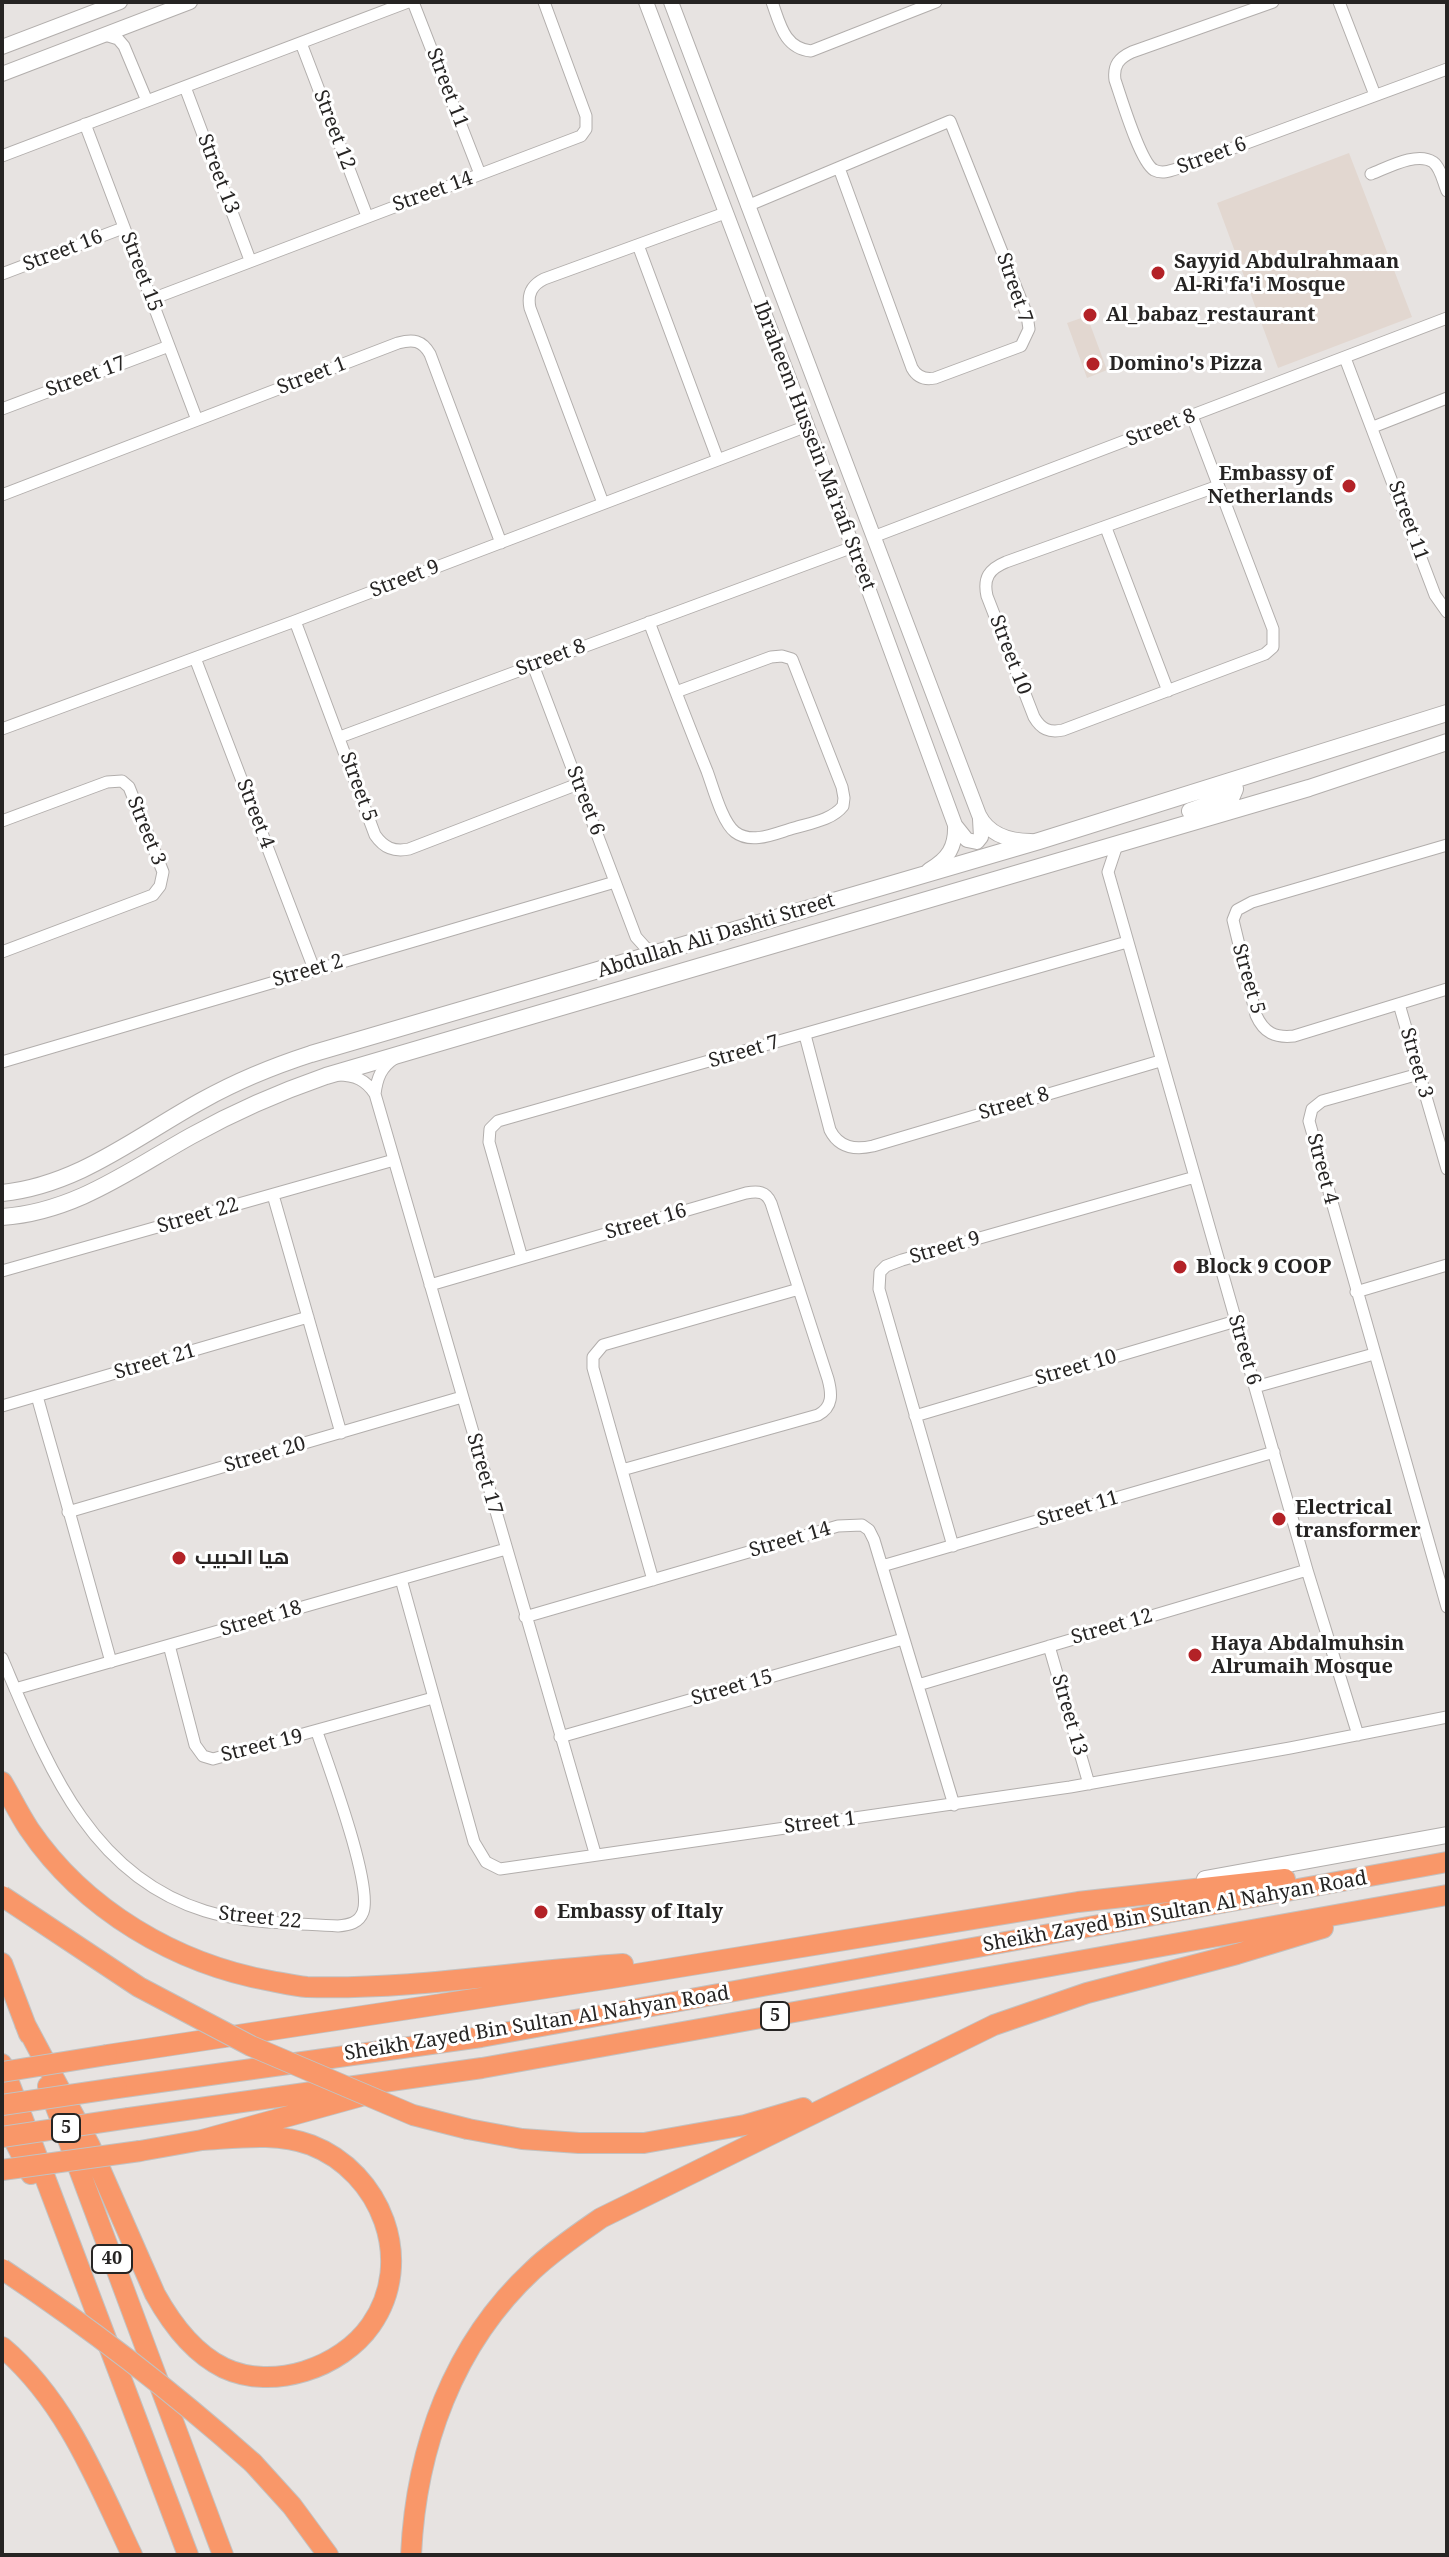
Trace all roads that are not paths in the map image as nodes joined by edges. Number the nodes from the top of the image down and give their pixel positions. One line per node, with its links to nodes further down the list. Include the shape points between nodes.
1 (120, 2): 17 (street)
2 (190, 2): 12 (street)
3 (411, 2): 15 (street); 26 (street, Street 11)
4 (544, 2): 26 (street, Street 14, via 584,110 586,129 578,138)
5 (646, 2): 30 (street, Ibraheem Hussein Ma'rafi Street)
6 (661, 2): 14 (street)
7 (671, 2): 14 (street, Ibraheem Hussein Ma'rafi Street)
8 (772, 2): 9 (street, via 787,40 811,51)
9 (936, 2)
10 (1273, 2): 21 (street, Street 6, via 1119,60 1115,80 1149,166 1170,171)
11 (1339, 2): 21 (street)
12 (131, 24): 13 (street); 16 (street)
13 (105, 35): 16 (street); 19 (street)
14 (686, 42): 29 (street, Ibraheem Hussein Ma'rafi Street)
15 (301, 43): 20 (street); 31 (street, Street 12)
16 (124, 46): 22 (street)
17 (2, 47)
18 (1447, 69): 21 (street, Street 6)
19 (2, 74)
20 (185, 87): 22 (street); 34 (street, Street 13)
21 (1375, 95)
22 (147, 101): 23 (street)
23 (85, 124): 24 (street); 32 (street, Street 15)
24 (2, 156)
25 (839, 168): 25 (street, Street 7, via 917,375 935,378 1021,346 1029,329 1027,315 950,121); 29 (street, Street 7)
26 (480, 174): 31 (street, Street 14)
27 (1371, 174): 28 (street, via 1411,160 1429,160)
28 (1447, 191)
29 (747, 206): 51 (street, Ibraheem Hussein Ma'rafi Street)
30 (725, 213): 33 (street); 44 (street, Ibraheem Hussein Ma'rafi Street)
31 (367, 216): 34 (street, Street 14)
32 (123, 228): 35 (street, Street 16); 36 (street, Street 15)
33 (638, 245): 46 (street); 49 (street, via 539,282 529,299)
34 (250, 260): 36 (street, Street 14)
35 (2, 274)
36 (152, 299): 38 (street, Street 15)
37 (1447, 318): 39 (street, Street 8)
38 (169, 346): 41 (street, Street 17); 43 (street, Street 15)
39 (1345, 358): 42 (street, Street 8); 45 (street, Street 11)
40 (1447, 398): 45 (street)
41 (2, 409)
42 (1192, 416): 47 (street, Street 10); 51 (street, Street 8)
43 (197, 420): 48 (street, Street 1); 52 (street, Street 1, via 398,343 419,341 430,354)
44 (807, 426): 46 (street, Street 9); 53 (street, Ibraheem Hussein Ma'rafi Street)
45 (1373, 427): 54 (street, Street 11, via 1437,598)
46 (718, 460): 49 (street, Street 9)
47 (1218, 486): 50 (street, Street 10); 59 (street, Street 10, via 1274,643 1265,654)
48 (2, 495)
49 (603, 503): 52 (street, Street 9)
50 (1106, 528): 59 (street); 59 (street, Street 10, via 992,569 985,583 992,610 1034,717 1045,729 1063,730)
51 (873, 537): 69 (street, Ibraheem Hussein Ma'rafi Street)
52 (501, 543): 55 (street, Street 9)
53 (853, 547): 56 (street, Street 8); 71 (street, Ibraheem Hussein Ma'rafi Street)
54 (1447, 612)
55 (295, 621): 57 (street, Street 9); 64 (street, Street 5)
56 (649, 622): 58 (street, Street 8); 60 (street)
57 (195, 658): 62 (street, Street 9); 84 (street, Street 4)
58 (533, 665): 64 (street, Street 8); 67 (street, Street 6)
59 (1168, 691)
60 (676, 692): 60 (street, via 771,657 792,659 842,787 840,810 758,838 735,832)
61 (1447, 713): 63 (main road, Abdullah Ali Dashti Street)
62 (2, 729)
63 (1381, 735): 66 (main road, Abdullah Ali Dashti Street); 68 (main road, via 1350,756 1258,782 1257,797)
64 (340, 737): 67 (street, Street 5, via 375,835 394,850 409,849)
65 (1447, 742): 68 (main road, Abdullah Ali Dashti Street)
66 (1233, 781): 72 (main road, Abdullah Ali Dashti Street); 73 (main road, via 1229,798 1151,825)
67 (578, 784): 78 (street, Street 6)
68 (1270, 799): 73 (main road, Abdullah Ali Dashti Street)
69 (979, 815): 71 (street, via 979,842 967,840); 72 (street, via 1000,836)
70 (2, 821): 81 (street, Street 3, via 119,780 129,787 163,872 153,895)
71 (955, 825): 77 (street, via 946,859)
72 (1039, 841): 77 (main road, Abdullah Ali Dashti Street)
73 (1117, 845): 75 (main road, Abdullah Ali Dashti Street); 76 (street)
74 (1447, 845): 86 (street, Street 5, via 1252,902 1233,916 1256,1015 1270,1034 1294,1036)
75 (1085, 854): 76 (street); 88 (main road, Abdullah Ali Dashti Street)
76 (1108, 872): 80 (street, Street 6)
77 (917, 876): 82 (main road, Abdullah Ali Dashti Street)
78 (615, 882): 79 (street, Street 6); 84 (street, Street 2)
79 (636, 937): 82 (street); 83 (street)
80 (1127, 942): 87 (street, Street 7); 90 (street, Street 6)
81 (2, 952)
82 (657, 954): 83 (main road, Abdullah Ali Dashti Street)
83 (628, 963): 89 (main road, Abdullah Ali Dashti Street)
84 (314, 969): 91 (street, Street 2)
85 (1447, 989): 86 (street, Street 5)
86 (1399, 1004): 92 (street, Street 3)
87 (805, 1035): 90 (street, Street 8, via 832,1135 854,1148); 102 (street, Street 7, via 495,1124 490,1149)
88 (404, 1053): 93 (main road, Abdullah Ali Dashti Street); 94 (street, via 382,1070)
89 (290, 1061): 95 (main road, via 264,1082 206,1109 204,1120); 99 (main road, Abdullah Ali Dashti Street, via 206,1098 77,1174)
90 (1160, 1061): 98 (street, Street 6)
91 (2, 1062)
92 (1419, 1074): 97 (street, Street 3); 107 (street, Street 4, via 1327,1099 1309,1114)
93 (326, 1076): 94 (street, via 358,1078); 95 (main road, Abdullah Ali Dashti Street)
94 (375, 1094): 96 (street, Street 17)
95 (215, 1123): 101 (main road, Abdullah Ali Dashti Street, via 79,1198)
96 (394, 1160): 100 (street, Street 22); 105 (street, Street 17)
97 (1447, 1169)
98 (1195, 1177): 109 (street, Street 6); 115 (street, Street 9, via 882,1269 878,1286)
99 (2, 1193)
100 (273, 1195): 104 (street, Street 22); 108 (street)
101 (2, 1217)
102 (522, 1258): 105 (street, Street 16); 106 (street, Street 16, via 761,1192 771,1203)
103 (1447, 1265): 107 (street)
104 (2, 1271)
105 (430, 1285): 113 (street, Street 17)
106 (799, 1289): 118 (street, via 598,1348 593,1368); 118 (street, Street 16, via 830,1385 825,1410)
107 (1356, 1292): 110 (street, Street 4)
108 (308, 1317): 112 (street, Street 21); 116 (street)
109 (1236, 1321): 111 (street, Street 6); 115 (street, Street 10)
110 (1374, 1354): 111 (street); 126 (street, Street 4)
111 (1255, 1387): 117 (street, Street 6)
112 (37, 1396): 114 (street, Street 21); 119 (street)
113 (462, 1397): 116 (street, Street 20); 121 (street, Street 17)
114 (2, 1406)
115 (915, 1416): 120 (street, Street 9)
116 (341, 1433): 119 (street, Street 20)
117 (1274, 1452): 120 (street, Street 11); 123 (street, Street 6)
118 (622, 1470): 125 (street)
119 (68, 1512): 132 (street)
120 (953, 1546): 122 (street, Street 11)
121 (506, 1549): 124 (street, Street 18); 127 (street, Street 17)
122 (882, 1566): 125 (street, Street 14, via 869,1530 851,1524); 128 (street, Street 14)
123 (1307, 1570): 130 (street, Street 12); 138 (street, Street 6)
124 (401, 1579): 129 (street, Street 18); 135 (street, Street 1)
125 (653, 1580): 127 (street, Street 14)
126 (1447, 1607)
127 (525, 1617): 139 (street, Street 17)
128 (903, 1639): 133 (street, Street 14); 139 (street, Street 15)
129 (169, 1645): 132 (street, Street 18); 137 (street, Street 19, via 193,1740 203,1756 218,1759)
130 (1049, 1646): 133 (street, Street 12); 141 (street, Street 13)
131 (2, 1658): 134 (street, Street 22)
132 (111, 1662): 134 (street, Street 18)
133 (918, 1685): 142 (street, Street 14)
134 (15, 1689): 137 (street, Street 22, via 74,1809 101,1843 145,1882 187,1905 221,1915 347,1926 363,1912 364,1890)
135 (433, 1698): 137 (street, Street 19); 144 (street, Street 1, via 474,1842 486,1862 507,1869)
136 (1447, 1717): 138 (street, Street 1)
137 (317, 1732)
138 (1358, 1735): 141 (street, Street 1)
139 (560, 1737): 144 (street, Street 17)
140 (2, 1782): 151 (highway, via 30,1830 103,1907 188,1958 241,1976 303,1987 369,1986)
141 (1089, 1784): 142 (street, Street 1)
142 (954, 1805): 144 (street, Street 1)
143 (1447, 1835): 150 (main road)
144 (595, 1853)
145 (1447, 1862): 146 (highway, Sheikh Zayed Bin Sultan Al Nahyan Road / 5)
146 (1365, 1877): 150 (highway, via 1322,1875); 158 (highway, Sheikh Zayed Bin Sultan Al Nahyan Road / 5, bridge, via 481,2037)
147 (1447, 1895): 149 (highway, Sheikh Zayed Bin Sultan Al Nahyan Road / 5)
148 (2, 1896): 157 (highway, bridge, via 139,1987 251,2046 413,2115 468,2129 522,2139 644,2143 745,2125)
149 (1419, 1900): 155 (highway, Sheikh Zayed Bin Sultan Al Nahyan Road / 5); 157 (highway, via 1042,2006)
150 (1078, 1902): 151 (highway)
151 (762, 1954): 156 (highway, bridge)
152 (2, 1963): 153 (highway, 40)
153 (25, 2024): 161 (highway, via 70,2104 155,2294 177,2328 215,2362 242,2374 279,2376 332,2359 361,2337 386,2295 391,2247 377,2202 336,2157 309,2144 268,2138); 168 (highway, 40)
154 (2, 2064): 163 (highway, 40)
155 (482, 2068): 160 (highway, Sheikh Zayed Bin Sultan Al Nahyan Road / 5, bridge); 161 (highway)
156 (2, 2072)
157 (888, 2075): 170 (highway, via 601,2218 532,2271 486,2322 445,2395 423,2460)
158 (2, 2105)
159 (2, 2116): 163 (highway)
160 (2, 2137)
161 (202, 2140): 162 (highway, bridge)
162 (2, 2170)
163 (70, 2247): 167 (highway, 40)
164 (2, 2269): 169 (highway, bridge, via 131,2359 253,2463)
165 (2, 2347): 166 (highway, via 67,2423)
166 (132, 2555)
167 (188, 2555)
168 (223, 2555)
169 (328, 2555)
170 (411, 2555)

